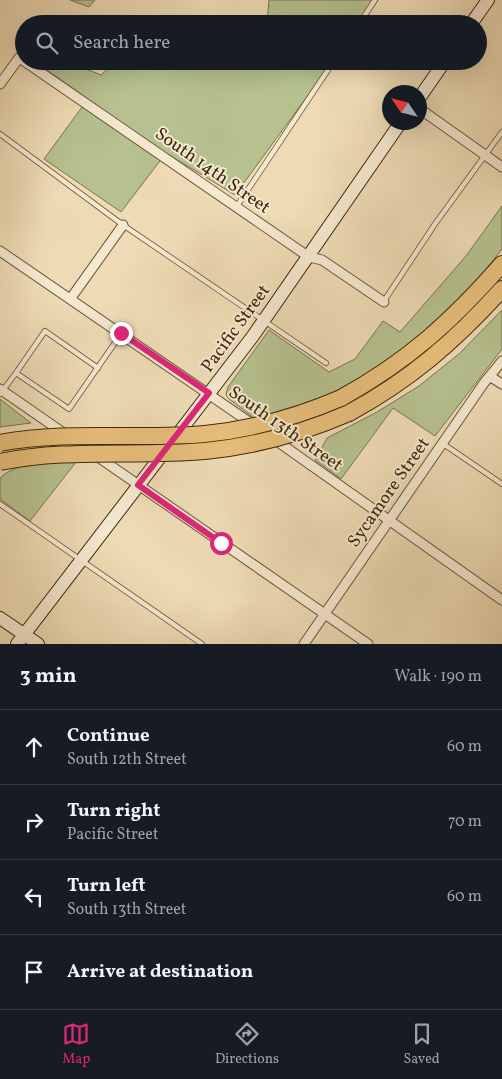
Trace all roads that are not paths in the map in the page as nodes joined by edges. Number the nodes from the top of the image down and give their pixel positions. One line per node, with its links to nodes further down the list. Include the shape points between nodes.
1 (375, 0): 3 (lane)
2 (488, 0): 4 (street)
3 (365, 15)
4 (477, 15)
5 (15, 68): 9 (street)
6 (38, 70): 17 (street, South 14th Street)
7 (328, 70): 17 (lane)
8 (438, 70): 10 (street)
9 (0, 84)
10 (427, 86)
11 (427, 114): 15 (street)
12 (396, 130): 20 (street, Pacific Street)
13 (502, 132): 15 (lane)
14 (0, 134): 18 (lane)
15 (486, 156): 16 (street); 24 (lane, via 434,224)
16 (502, 167)
17 (237, 206): 20 (street, South 14th Street)
18 (123, 225): 23 (street); 25 (lane)
19 (0, 251): 23 (street, South 13th Street)
20 (309, 257): 24 (street, South 14th Street, via 322,260); 25 (street, Pacific Street)
21 (502, 264): 35 (highway, bridge, via 460,311 410,355 341,398 278,422 204,434 62,436)
22 (502, 288): 37 (highway, bridge, via 454,340 387,392 349,413 285,437 245,446 178,452 63,453)
23 (70, 298): 26 (street, South 13th Street)
24 (384, 302)
25 (264, 320): 28 (lane); 34 (street, Pacific Street)
26 (121, 333): 29 (lane); 34 (street, South 13th Street)
27 (502, 361): 31 (street, Sycamore Street)
28 (326, 363)
29 (98, 368): 30 (lane, via 69,408); 30 (lane, via 45,331)
30 (16, 372): 33 (lane)
31 (491, 377): 32 (street); 36 (street, Sycamore Street)
32 (502, 384)
33 (1, 392): 39 (street)
34 (209, 393): 39 (street, Pacific Street); 41 (street, South 13th Street)
35 (0, 443)
36 (442, 443): 38 (lane); 41 (street, Sycamore Street)
37 (0, 462)
38 (502, 484)
39 (138, 485): 42 (street, Pacific Street); 44 (street)
40 (0, 504): 42 (lane)
41 (389, 520): 43 (street, South 13th Street); 44 (street, Sycamore Street)
42 (80, 560): 46 (street, Pacific Street); 48 (lane)
43 (502, 600)
44 (324, 614): 49 (street, Sycamore Street); 50 (street)
45 (0, 618): 46 (street)
46 (21, 639): 47 (street)
47 (38, 644)
48 (202, 644)
49 (304, 644)
50 (368, 644)

